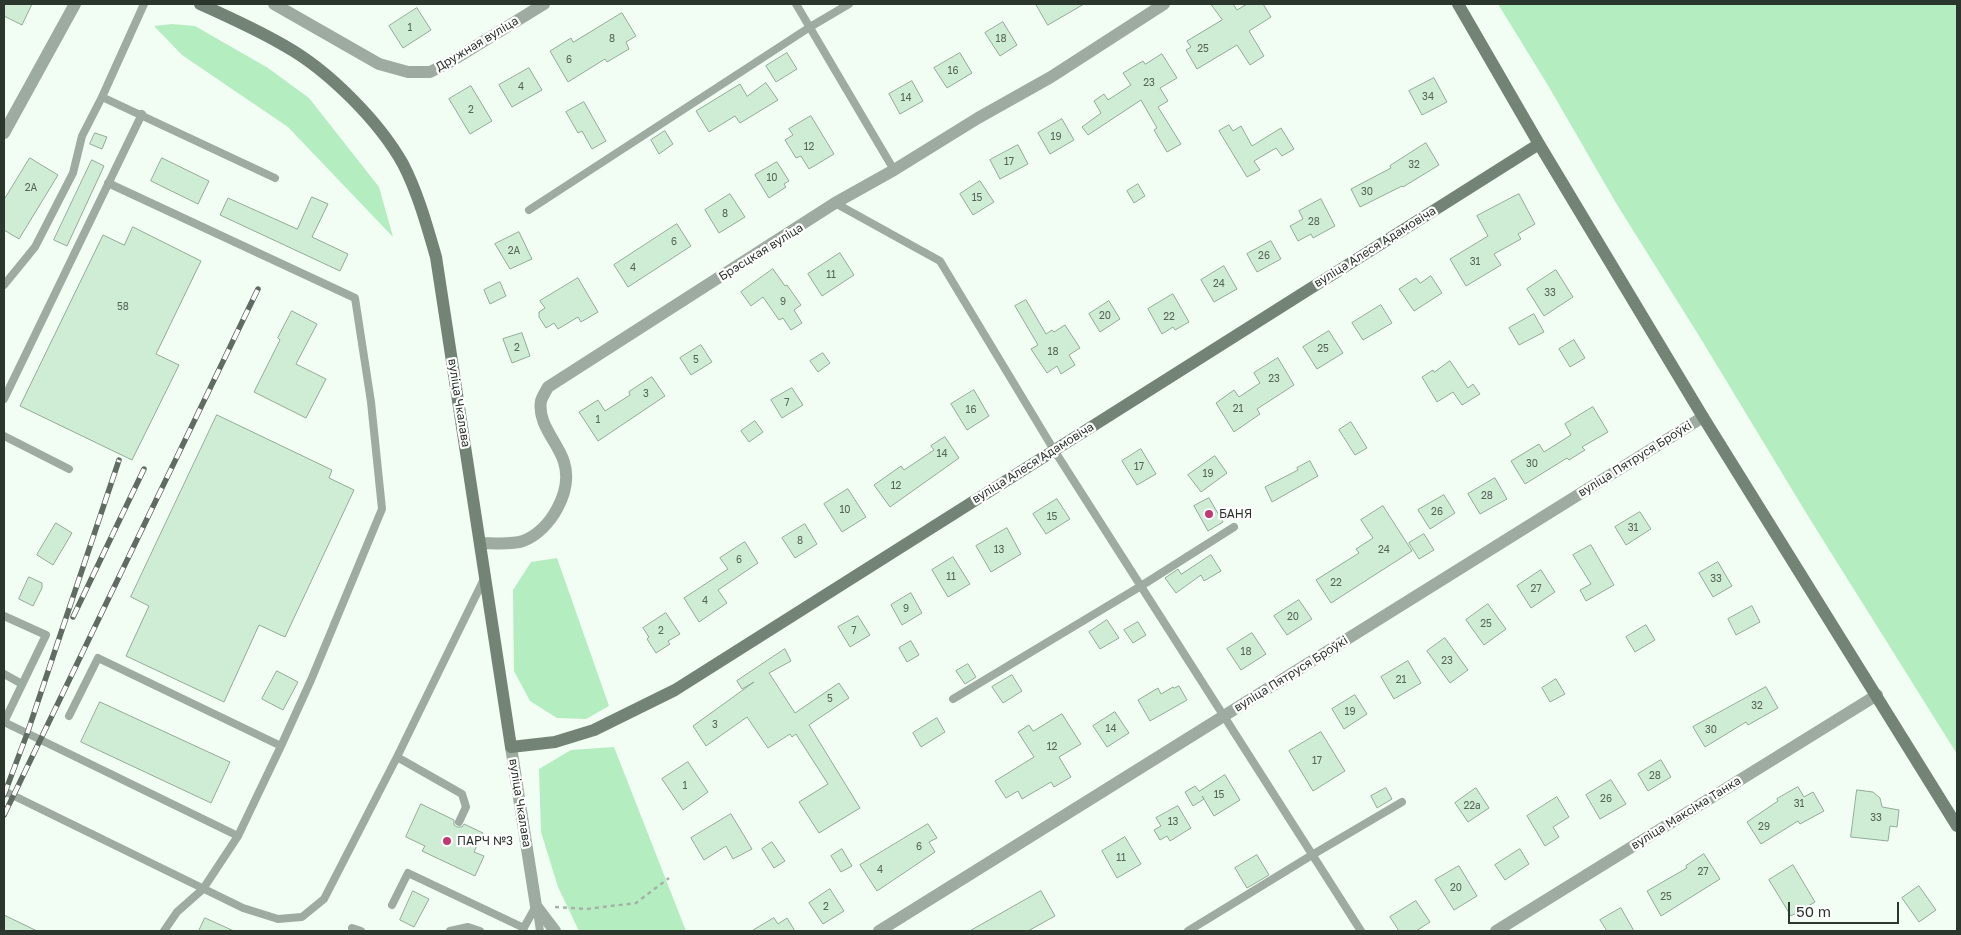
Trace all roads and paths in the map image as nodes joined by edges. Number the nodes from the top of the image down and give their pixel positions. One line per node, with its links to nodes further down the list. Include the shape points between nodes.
1 (74, 4): 13 (street)
2 (144, 4): 11 (lane)
3 (200, 4): 27 (street, вуліца Чкалава, via 287,47 317,68 363,111 388,140 403,165 427,224 436,257)
4 (274, 4): 5 (street, Дружная вуліца, via 379,64 408,72 430,72)
5 (544, 4)
6 (796, 4): 10 (lane)
7 (849, 4): 10 (lane)
8 (1164, 4): 15 (street, Брэсцкая вуліца, via 1077,61)
9 (1458, 4): 14 (street)
10 (810, 26): 15 (lane); 19 (lane)
11 (102, 97): 12 (lane); 20 (lane, via 82,136 74,173 35,247)
12 (142, 114): 16 (lane); 17 (lane)
13 (4, 133)
14 (1539, 144): 22 (street); 24 (street, вуліца Алеся Адамовіча)
15 (894, 170): 18 (street, Брэсцкая вуліца)
16 (275, 178)
17 (108, 183): 21 (lane); 37 (lane, via 355,298 371,402 382,509)
18 (835, 203): 24 (lane, via 940,261); 27 (street, Брэсцкая вуліца, via 548,387 541,401 542,417 564,462 565,483 561,502 536,535 521,542)
19 (529, 210)
20 (4, 285)
21 (4, 399)
22 (1703, 416): 33 (street); 36 (street, вуліца Пятруся Броўкі)
23 (4, 436): 25 (lane)
24 (1054, 450): 29 (lane); 38 (street, вуліца Алеся Адамовіча, via 675,690 594,730 555,742)
25 (70, 469)
26 (1234, 527): 29 (lane)
27 (481, 543): 28 (street, вуліца Чкалава)
28 (485, 577): 38 (street, вуліца Чкалава); 39 (lane)
29 (1141, 586): 34 (lane); 36 (lane)
30 (4, 616): 32 (lane, via 46,635)
31 (4, 674): 32 (lane)
32 (22, 684): 44 (lane, via 4,722)
33 (1877, 695): 43 (street); 61 (street, вуліца Максіма Танка)
34 (953, 699)
35 (69, 716): 37 (lane, via 98,658)
36 (1224, 717): 45 (lane); 58 (street, вуліца Пятруся Броўкі)
37 (281, 746): 44 (lane)
38 (511, 747): 49 (street, вуліца Чкалава)
39 (397, 758): 42 (lane, via 462,794 466,807); 47 (lane, via 324,899 302,917 278,919 243,908)
40 (4, 790): 47 (lane)
41 (1402, 802): 45 (lane)
42 (459, 822)
43 (1957, 826)
44 (238, 836): 47 (lane)
45 (1312, 855): 59 (lane); 60 (lane)
46 (669, 878): 49 (path, via 636,903 587,909)
47 (204, 889): 52 (lane, via 177,912)
48 (392, 905): 51 (lane, via 408,874)
49 (536, 906): 51 (lane); 56 (lane); 57 (street)
50 (352, 928): 53 (lane)
51 (523, 930)
52 (164, 931)
53 (361, 931)
54 (450, 931): 55 (lane, via 468,927)
55 (480, 931)
56 (540, 931)
57 (555, 931)
58 (879, 931)
59 (1188, 931)
60 (1361, 931)
61 (1496, 931)

